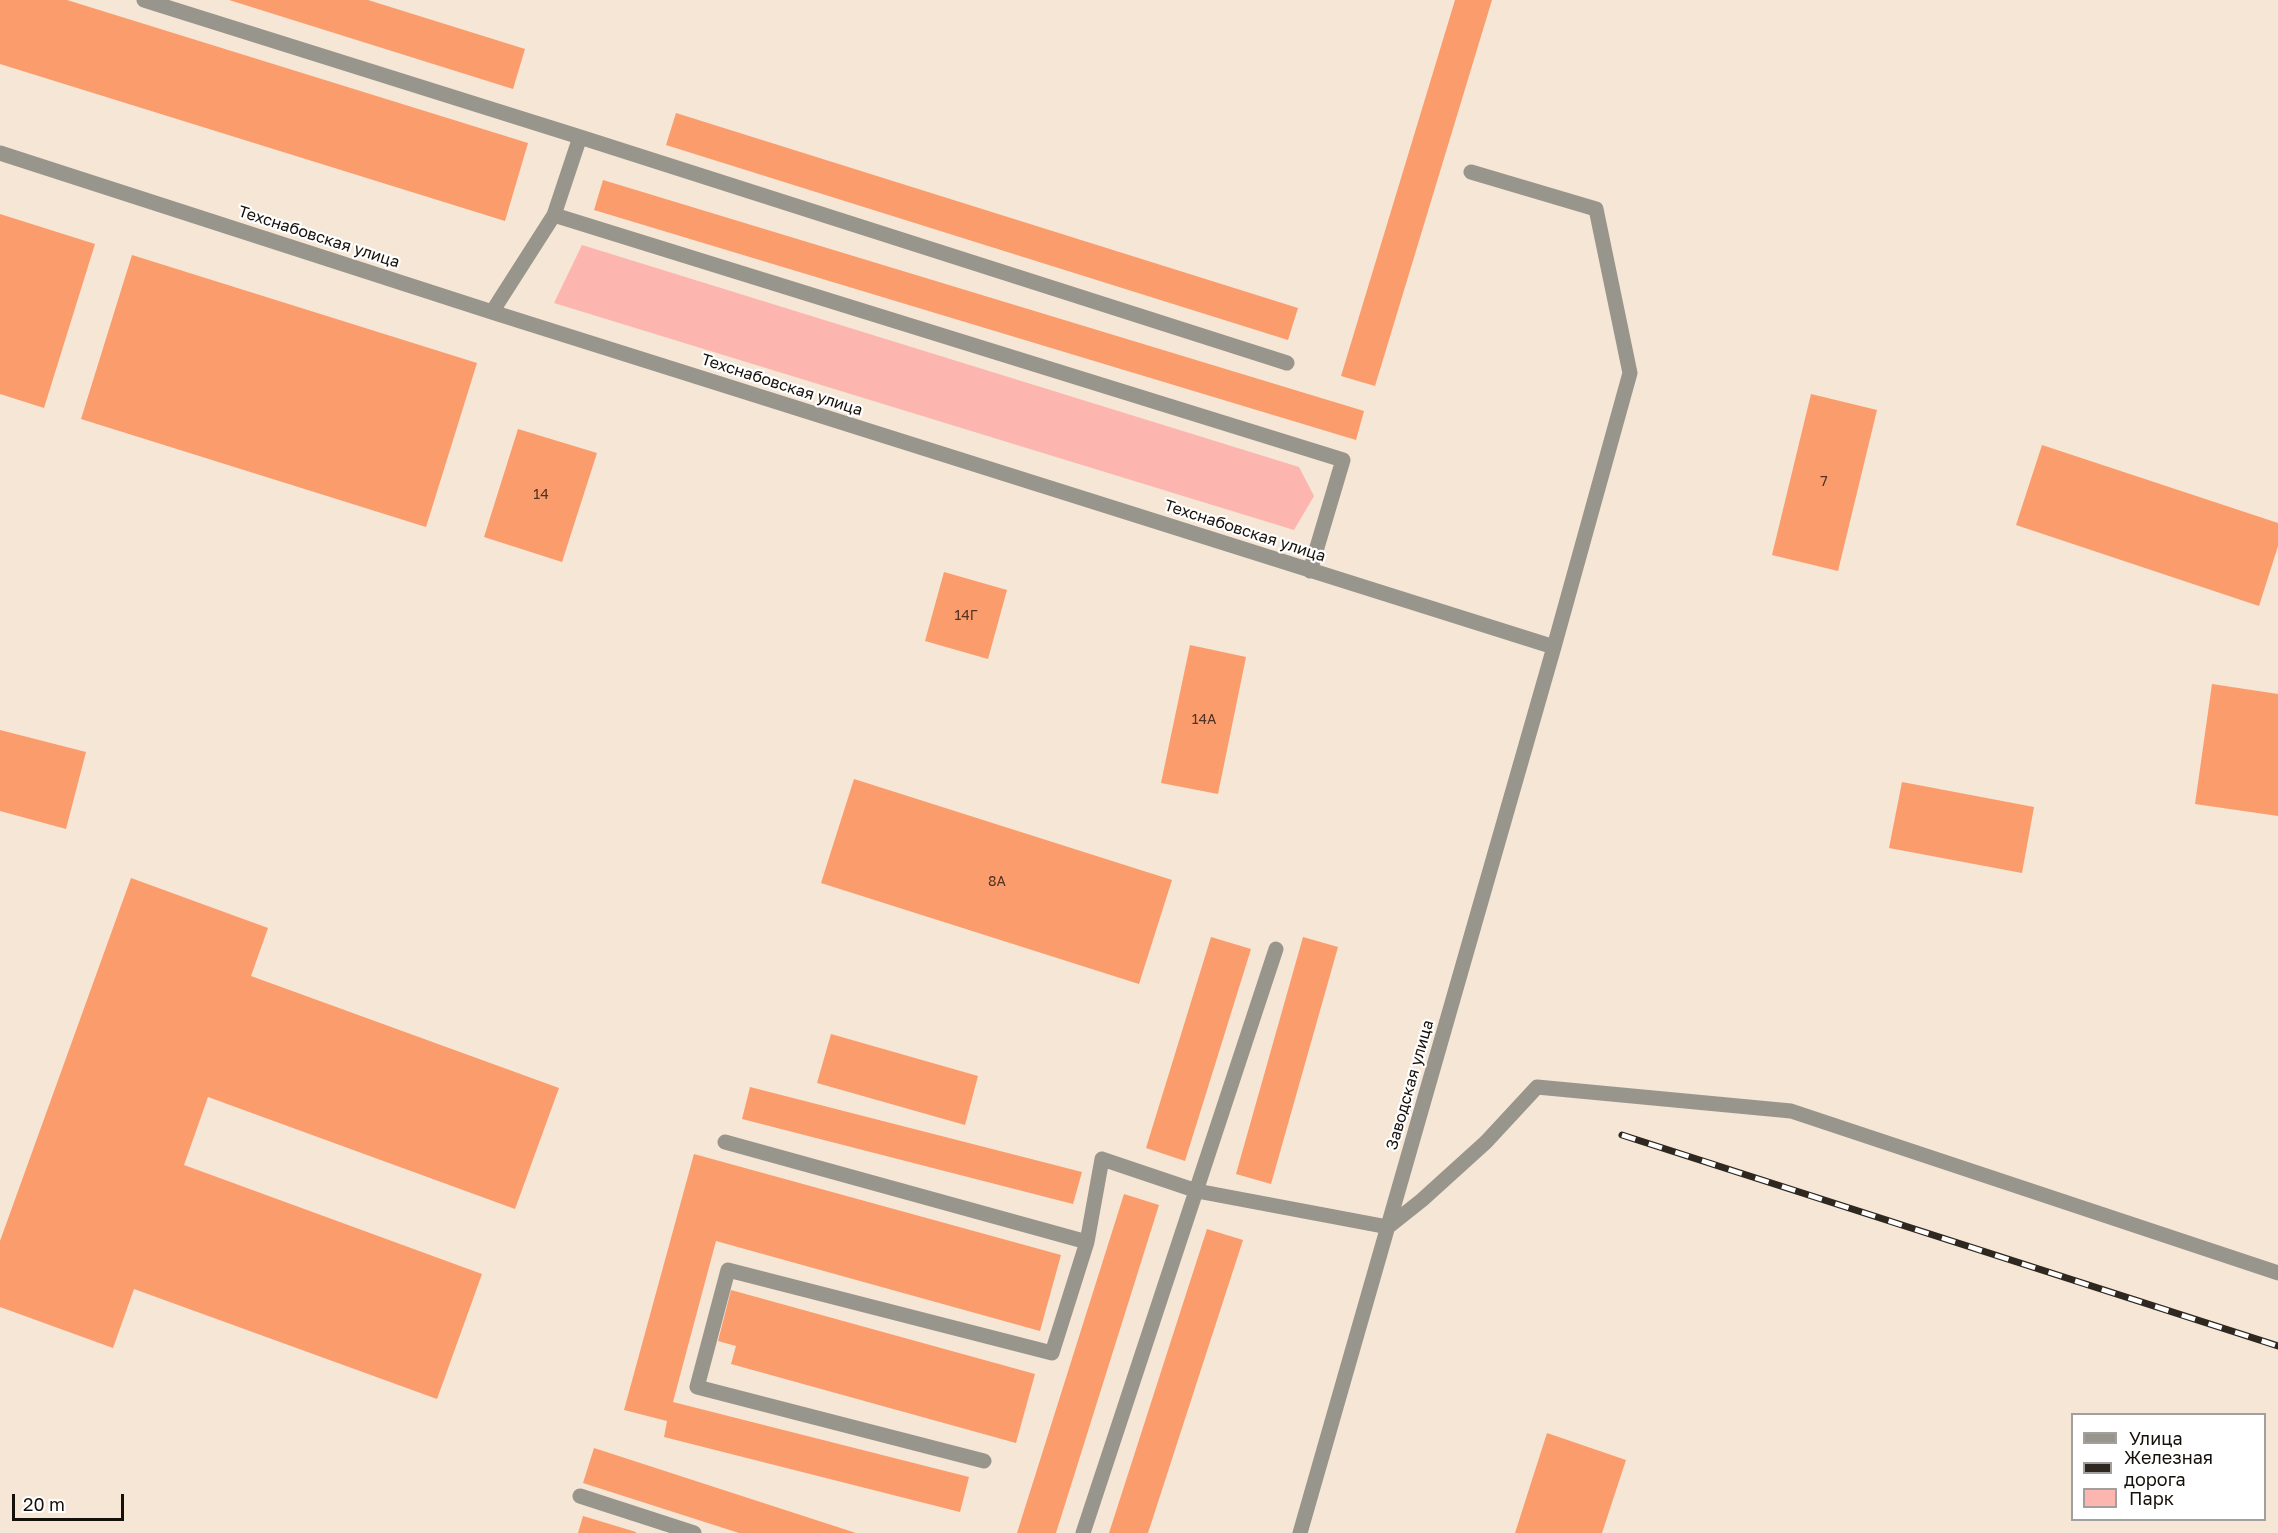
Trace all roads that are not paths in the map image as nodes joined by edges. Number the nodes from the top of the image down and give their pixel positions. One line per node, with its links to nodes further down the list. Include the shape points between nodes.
1 (144, 0): 2 (street)
2 (580, 137): 5 (street); 7 (street)
3 (0, 153): 6 (street, Техснабовская улица)
4 (1471, 172): 9 (street, Заводская улица, via 1596,209 1630,373)
5 (554, 215): 6 (street); 8 (street, via 1343,460)
6 (492, 312): 8 (street, Техснабовская улица)
7 (1287, 363)
8 (1310, 571): 9 (street, Техснабовская улица)
9 (1554, 647): 13 (street, Заводская улица)
10 (1276, 949): 12 (street)
11 (725, 1142): 14 (street)
12 (1197, 1191): 13 (street); 14 (street, via 1102,1159); 19 (street)
13 (1388, 1227): 15 (street, via 1486,1142 1537,1088 1791,1111); 20 (street, Заводская улица)
14 (1087, 1242): 16 (street, via 1052,1353 728,1270 697,1387)
15 (2278, 1273)
16 (984, 1461)
17 (580, 1496): 18 (street)
18 (694, 1533)
19 (1083, 1533)
20 (1300, 1533)

